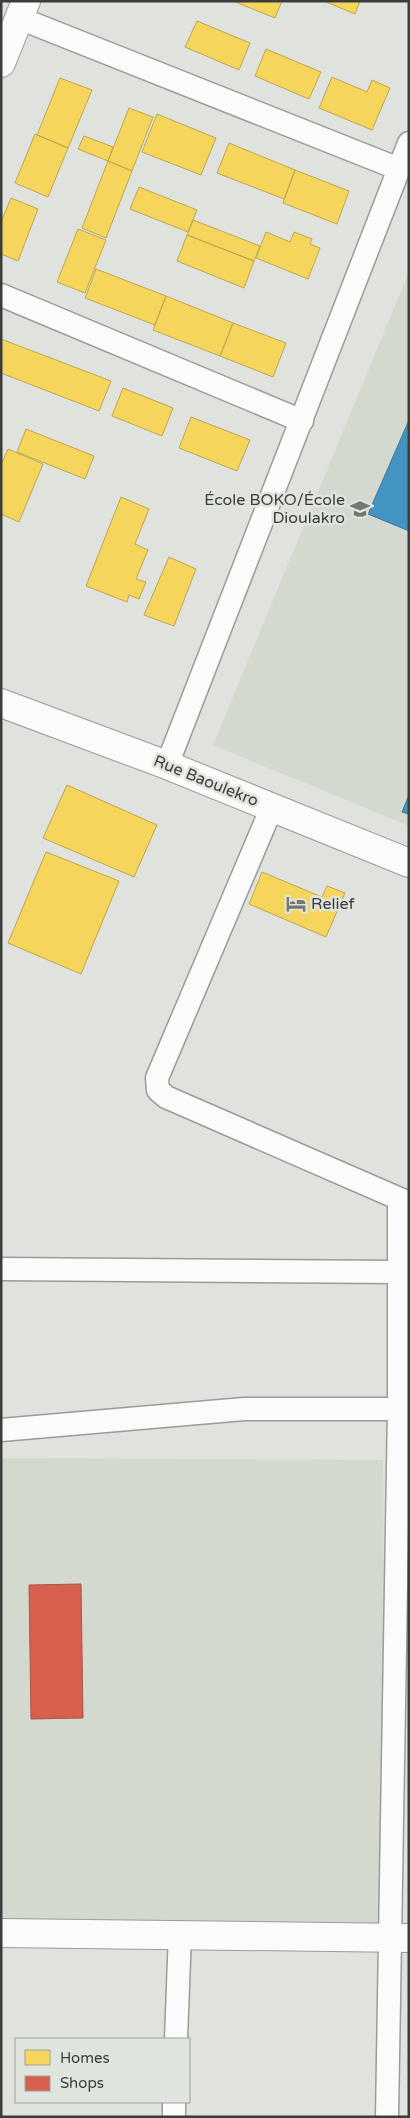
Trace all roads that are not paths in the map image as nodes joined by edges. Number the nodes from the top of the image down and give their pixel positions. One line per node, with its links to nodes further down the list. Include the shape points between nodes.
1 (22, 9): 2 (street); 4 (street)
2 (1, 63)
3 (409, 143): 4 (street)
4 (399, 169): 6 (street)
5 (1, 295): 6 (street)
6 (302, 421): 8 (street)
7 (1, 703): 8 (street, Rue Baoulekro)
8 (167, 765): 9 (street, Rue Baoulekro)
9 (272, 808): 10 (street, Rue Baoulekro); 11 (street, via 157,1078 158,1090 166,1097)
10 (409, 863)
11 (404, 1201): 13 (street)
12 (1, 1269): 13 (street)
13 (399, 1272): 14 (street)
14 (399, 1409): 15 (street, via 244,1409); 18 (street)
15 (1, 1430)
16 (1, 1932): 17 (street)
17 (180, 1933): 18 (street); 19 (street)
18 (400, 1938): 22 (street)
19 (176, 2038)
20 (174, 2103): 21 (street)
21 (174, 2117)
22 (387, 2117)

